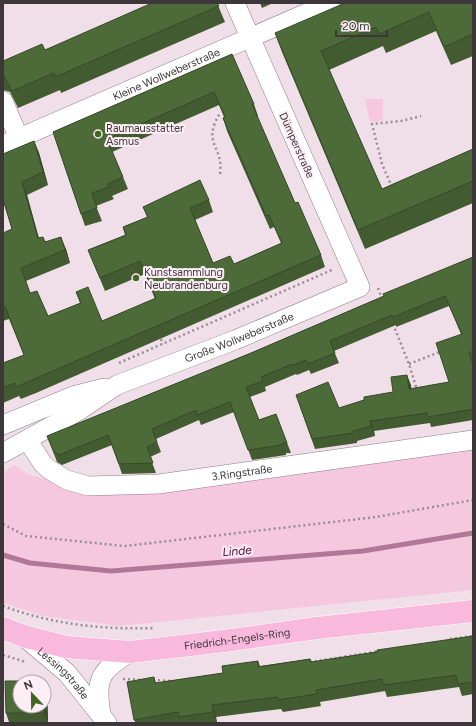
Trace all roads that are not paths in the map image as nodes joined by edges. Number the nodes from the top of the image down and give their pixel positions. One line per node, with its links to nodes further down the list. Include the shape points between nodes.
1 (235, 3): 3 (street, Dümperstraße)
2 (330, 3): 3 (street, Kleine Wollweberstraße)
3 (250, 38): 5 (street, Kleine Wollweberstraße); 6 (street, Dümperstraße, via 349,262)
4 (3, 101): 5 (street)
5 (11, 141)
6 (368, 287): 7 (street, Große Wollweberstraße)
7 (117, 385): 8 (street, Große Wollweberstraße, via 72,396); 10 (street, Große Wollweberstraße)
8 (3, 425)
9 (473, 440): 10 (street, 3.Ringstraße, via 159,484 88,486 67,480 50,470)
10 (28, 441): 11 (street, Große Wollweberstraße)
11 (3, 453)
12 (473, 611): 14 (main road, Friedrich-Engels-Ring)
13 (13, 632): 14 (main road, Friedrich-Engels-Ring, via 66,647); 15 (street, Lessingstraße, via 67,673)
14 (130, 652): 15 (street, Lessingstraße, via 109,666 100,678 99,699)
15 (104, 719)

